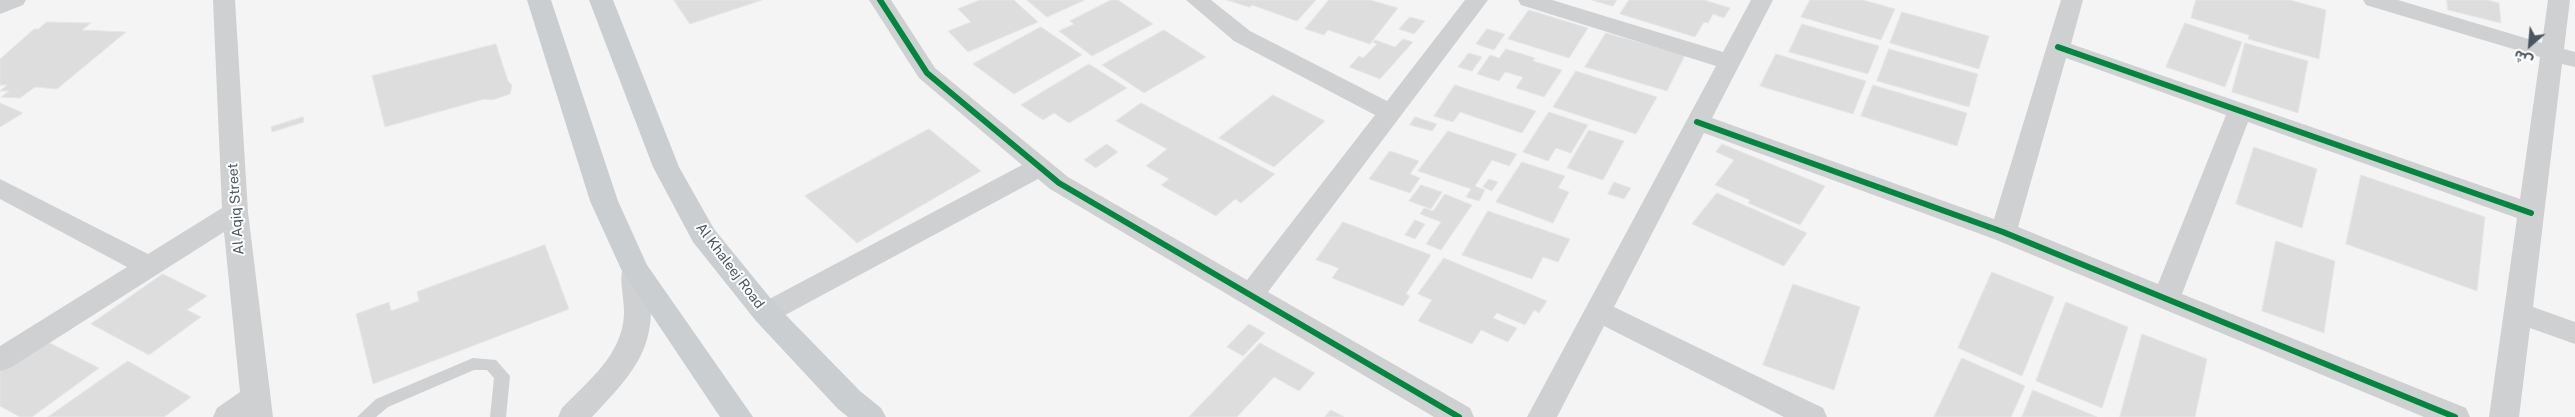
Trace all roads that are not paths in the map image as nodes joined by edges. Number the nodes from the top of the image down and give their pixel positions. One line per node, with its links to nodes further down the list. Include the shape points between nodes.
1 (15, 0): 13 (street)
2 (224, 0): 22 (street, Al Aqiq Street)
3 (540, 0): 26 (main road, via 604,201)
4 (601, 0): 30 (main road, Al Khaleej Road, via 666,167 703,235)
5 (880, 0): 20 (street, via 927,73)
6 (1196, 0): 18 (street, via 1242,36)
7 (1477, 0): 18 (street)
8 (1528, 0): 16 (street)
9 (1762, 0): 16 (street)
10 (2072, 0): 14 (street)
11 (2374, 0): 15 (street)
12 (2559, 0): 15 (street)
13 (0, 7)
14 (2058, 47): 17 (street); 24 (street)
15 (2564, 57): 23 (street)
16 (1729, 62): 19 (street)
17 (2240, 111): 23 (street); 28 (street)
18 (1390, 113): 27 (street)
19 (1697, 122): 24 (street); 29 (street)
20 (1039, 167): 27 (street, via 1059,183); 30 (street)
21 (0, 188): 25 (street)
22 (235, 212): 25 (street); 34 (street, Al Aqiq Street)
23 (2531, 213): 31 (street)
24 (2004, 232): 28 (street)
25 (149, 266): 33 (street)
26 (635, 268): 35 (street, via 638,314 632,347); 39 (main road)
27 (1251, 295): 41 (street)
28 (2166, 299): 44 (street)
29 (1598, 311): 42 (street); 43 (street)
30 (766, 313): 40 (main road, Al Khaleej Road, via 849,400)
31 (2518, 313): 32 (street); 45 (street)
32 (2575, 332)
33 (0, 360)
34 (257, 407): 36 (street)
35 (584, 411)
36 (228, 417)
37 (365, 417): 38 (lane, via 382,403 473,364 492,364 502,376)
38 (498, 417)
39 (737, 417)
40 (870, 417)
41 (1459, 417)
42 (1542, 417)
43 (1812, 417)
44 (2455, 417)
45 (2504, 417)

